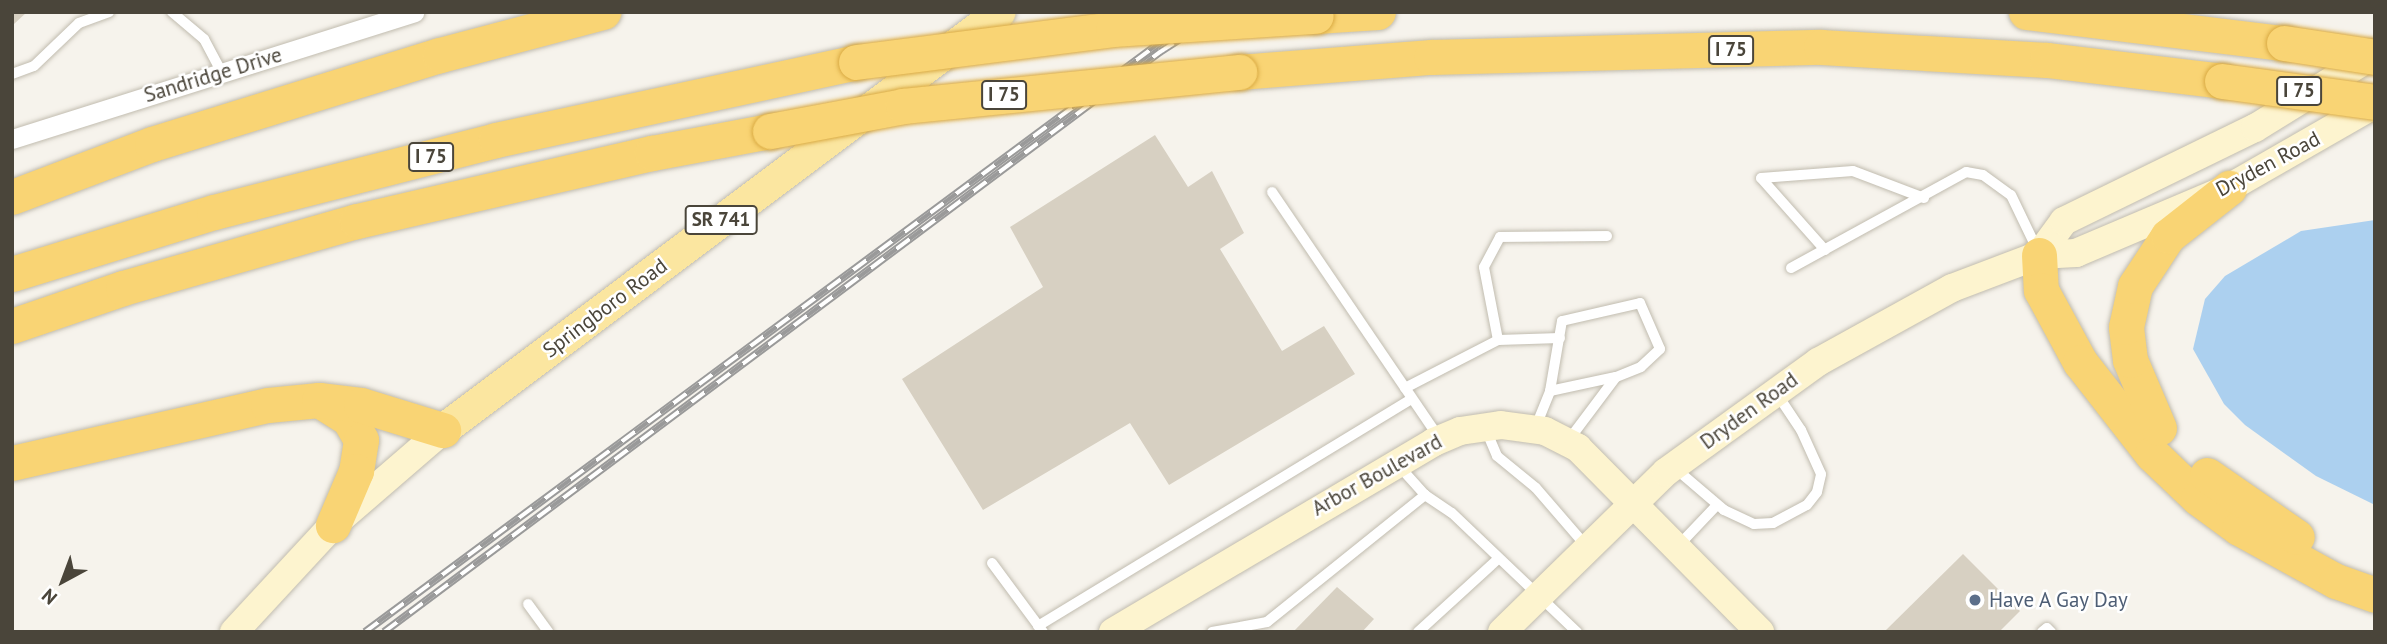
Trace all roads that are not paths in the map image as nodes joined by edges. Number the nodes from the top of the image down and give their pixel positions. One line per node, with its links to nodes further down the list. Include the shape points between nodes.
1 (109, 12): 12 (lane, via 79,23 34,66)
2 (172, 12): 11 (lane, via 204,39)
3 (414, 12): 11 (street, Sandridge Drive)
4 (603, 12): 17 (highway, via 440,55 165,140)
5 (1000, 12): 36 (main road, Springboro Road / SR 741)
6 (1219, 12): 9 (highway, bridge)
7 (1378, 12): 9 (highway, I 75, bridge)
8 (2026, 12): 10 (highway, I 75, bridge)
9 (1113, 29): 23 (highway, I 75, bridge, via 856,62 496,140 214,212)
10 (2375, 55): 21 (main road, Dryden Road, via 2255,128 2064,221)
11 (222, 73): 14 (street, Sandridge Drive)
12 (12, 74)
13 (2375, 103): 15 (main road, Dryden Road); 24 (highway, I 75, bridge, via 2047,60 1821,47 1431,57 1238,72 903,106 652,153 357,221 123,288)
14 (12, 139)
15 (2229, 188): 21 (main road, Dryden Road, via 2076,253); 34 (highway, via 2168,236 2134,286 2126,327 2130,360)
16 (1272, 192): 28 (lane)
17 (12, 197)
18 (1924, 198): 20 (lane); 20 (lane, via 1853,172 1762,178); 21 (lane, via 1966,172 1983,175 2011,195)
19 (1607, 236): 26 (lane, via 1500,237 1484,267)
20 (1825, 250): 22 (lane)
21 (2039, 255): 30 (main road, Dryden Road, via 1952,288 1892,318); 34 (highway, via 2061,281 2099,357); 51 (highway, via 2042,290 2080,362 2152,454 2198,498 2239,528 2336,581)
22 (1791, 268)
23 (12, 275)
24 (12, 326)
25 (1560, 338): 26 (lane); 27 (lane, via 1562,321 1640,303 1660,349 1641,368); 29 (lane)
26 (1498, 340): 28 (lane)
27 (1616, 377): 29 (lane); 38 (lane)
28 (1405, 388): 31 (lane)
29 (1550, 391): 35 (lane)
30 (1775, 391): 41 (main road, Dryden Road); 44 (lane, via 1801,430 1821,474 1817,492 1807,505 1773,523 1754,524)
31 (1412, 399): 37 (lane); 54 (lane)
32 (319, 400): 36 (highway, via 361,405); 39 (highway, via 268,405); 45 (highway, via 349,419 361,440 356,471)
33 (1485, 426): 35 (main road, Arbor Boulevard); 37 (main road, Arbor Boulevard); 46 (lane, via 1497,456 1536,488)
34 (2159, 428): 50 (highway, via 2192,464 2305,542)
35 (1535, 429): 38 (main road, Arbor Boulevard)
36 (443, 430): 45 (main road, Springboro Road)
37 (1440, 439): 40 (main road, Arbor Boulevard)
38 (1568, 441): 43 (main road, Arbor Boulevard)
39 (12, 463)
40 (1397, 463): 42 (lane); 57 (main road, Arbor Boulevard)
41 (1674, 467): 43 (main road, Dryden Road); 44 (lane)
42 (1425, 495): 48 (lane, via 1452,513); 58 (lane, via 1267,622)
43 (1633, 505): 46 (main road, Dryden Road); 47 (main road, Arbor Boulevard)
44 (1717, 505): 47 (lane)
45 (333, 525): 55 (main road, Springboro Road)
46 (1588, 548): 52 (main road, Dryden Road)
47 (1676, 548): 62 (main road, Arbor Boulevard)
48 (1499, 559): 52 (lane); 59 (lane)
49 (992, 563): 54 (lane)
50 (2375, 573)
51 (2375, 595)
52 (1538, 598): 60 (main road, Dryden Road); 61 (lane)
53 (528, 604): 56 (lane)
54 (1040, 629)
55 (234, 632)
56 (548, 632)
57 (1113, 632)
58 (1212, 632)
59 (1418, 632)
60 (1502, 632)
61 (1577, 632)
62 (1760, 632)
63 (2042, 632): 64 (lane, via 2046,628)
64 (2051, 632)

